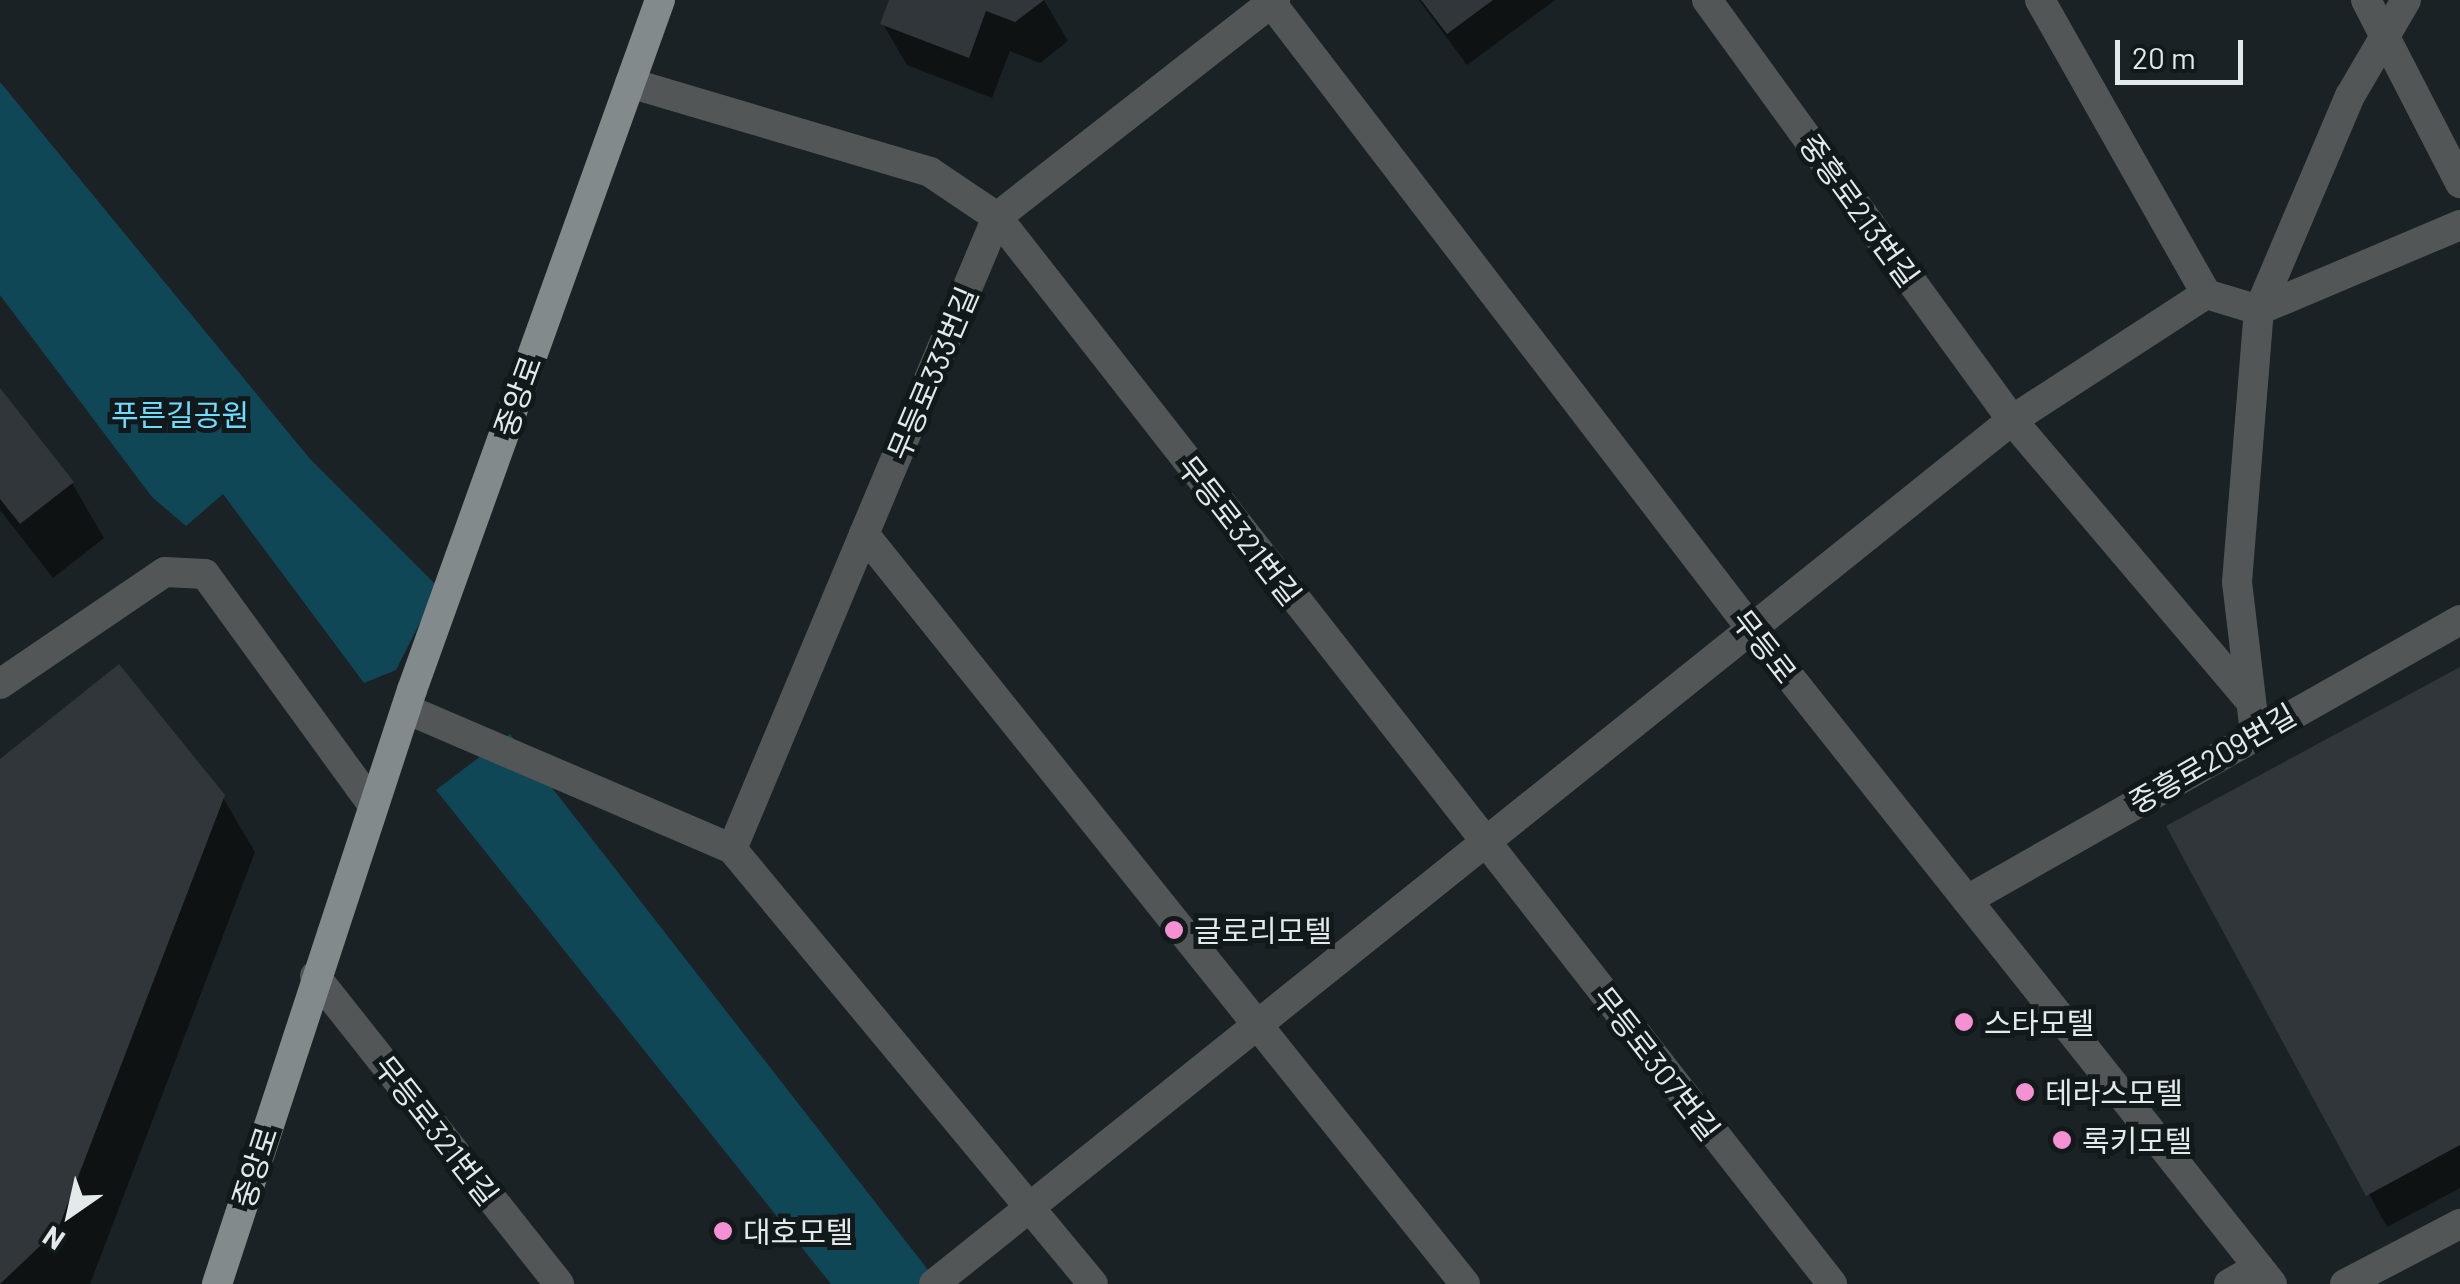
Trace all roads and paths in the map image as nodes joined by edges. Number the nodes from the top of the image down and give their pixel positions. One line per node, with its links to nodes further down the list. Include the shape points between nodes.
1 (660, 0): 8 (main road, 중앙로)
2 (1707, 0): 14 (street, 중흥로213번길)
3 (2040, 0): 12 (street)
4 (2366, 0): 7 (street)
5 (2406, 0): 7 (street)
6 (1272, 1): 10 (street, 무등로333번길); 17 (street, 무등로)
7 (2384, 32): 9 (street); 13 (street, via 2317,168)
8 (630, 82): 10 (street, via 930,172); 20 (main road, 중앙로)
9 (2460, 183)
10 (997, 218): 15 (street, 무등로333번길); 23 (street, 무등로321번길)
11 (2460, 225): 13 (street)
12 (2206, 294): 13 (street); 14 (street)
13 (2259, 310): 19 (street, via 2236,582)
14 (2012, 420): 17 (street); 19 (street, 중흥로209번길)
15 (864, 534): 24 (street, 무등로333번길); 27 (street)
16 (2460, 620): 21 (street, 중흥로209번길)
17 (1750, 627): 23 (street); 25 (street, 무등로)
18 (5, 680): 22 (street, via 165,572 205,574)
19 (2248, 699): 21 (street)
20 (406, 709): 22 (main road, 중앙로); 24 (street)
21 (2255, 733): 25 (street, 중흥로209번길)
22 (373, 805): 26 (main road, 중앙로)
23 (1483, 842): 27 (street); 36 (street, 무등로307번길)
24 (732, 849): 28 (street)
25 (1967, 900): 30 (street, 무등로)
26 (316, 976): 31 (main road, 중앙로); 32 (street, 무등로321번길)
27 (1257, 1024): 28 (street); 35 (street)
28 (1031, 1206): 33 (street); 34 (street)
29 (2460, 1224): 38 (street)
30 (2266, 1276): 37 (street)
31 (217, 1284)
32 (559, 1284)
33 (934, 1284)
34 (1093, 1284)
35 (1466, 1284)
36 (1832, 1284)
37 (2229, 1284)
38 (2345, 1284)

